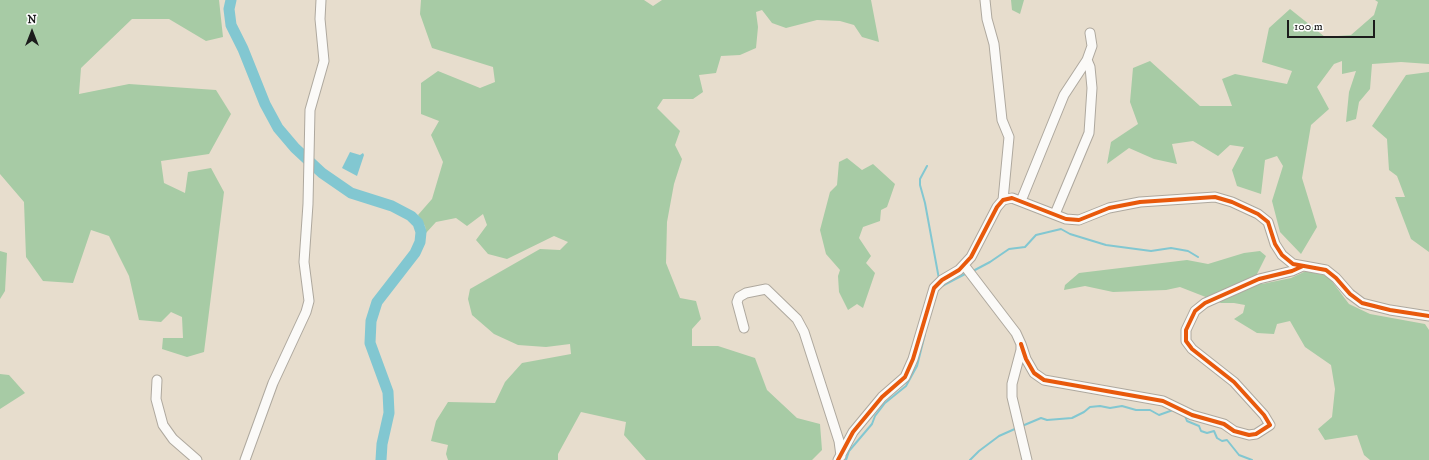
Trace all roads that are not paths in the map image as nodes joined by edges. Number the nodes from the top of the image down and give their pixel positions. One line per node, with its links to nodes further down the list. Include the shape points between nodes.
1 (321, 0): 16 (street, via 324,61 310,110 304,262 309,301 273,383)
2 (985, 0): 5 (street, via 994,44 1002,120 1009,137)
3 (1090, 32): 4 (street, via 1092,46)
4 (1086, 60): 6 (street, via 1064,95); 7 (street, via 1090,67 1092,88 1088,133)
5 (1003, 200): 6 (street, via 1012,198); 8 (street)
6 (1021, 201): 7 (street)
7 (1055, 214): 9 (street, via 1066,219 1079,220 1109,208 1140,202 1215,197 1258,214 1268,222 1275,244 1282,255 1293,264)
8 (964, 266): 12 (street, via 1016,333); 14 (street, via 940,281 934,288 913,359 905,377 882,397 853,432)
9 (1303, 266): 10 (street, via 1326,270 1362,303); 12 (street, via 1259,278 1205,303 1195,311 1186,330 1186,340 1192,349 1234,382 1264,415 1270,426 1256,434 1234,431 1224,424 1192,415 1163,401 1044,380 1034,373)
10 (1429, 316)
11 (744, 328): 14 (street, via 737,302 739,297 766,289 797,319 804,332 839,441)
12 (1021, 344): 17 (street, via 1012,390)
13 (157, 380): 15 (street, via 156,399 163,425 173,439)
14 (839, 458)
15 (197, 460)
16 (245, 460)
17 (1028, 460)

